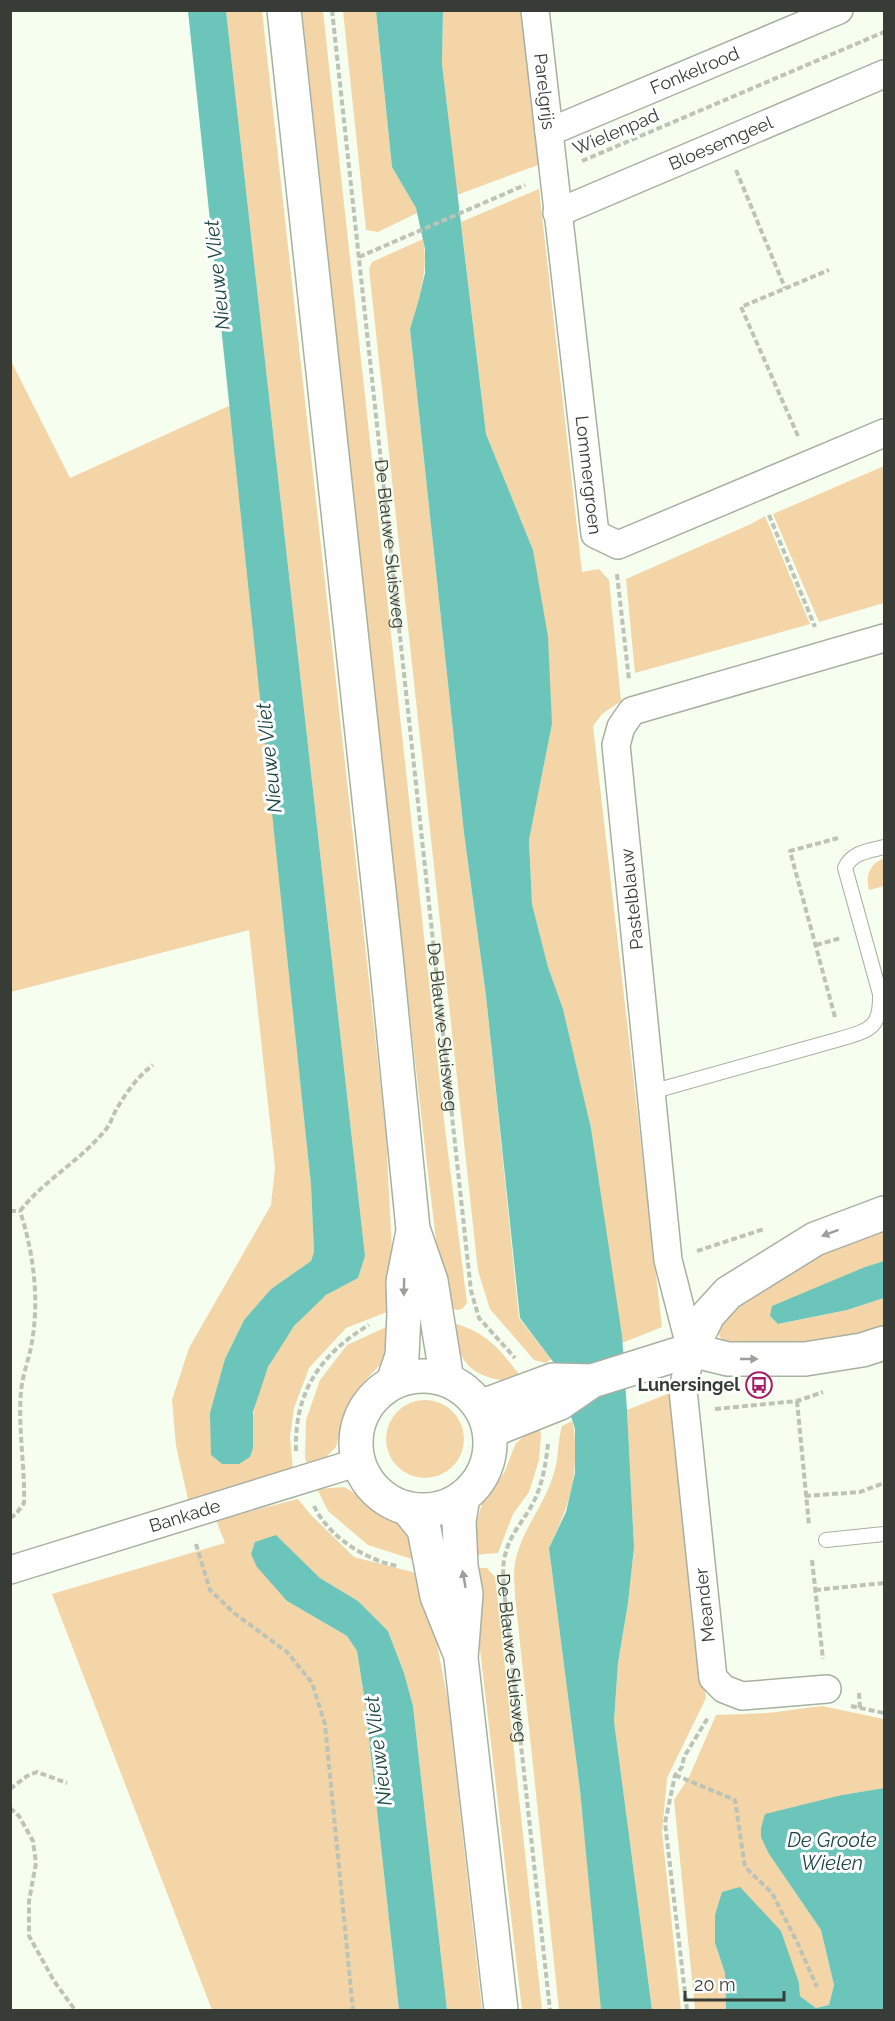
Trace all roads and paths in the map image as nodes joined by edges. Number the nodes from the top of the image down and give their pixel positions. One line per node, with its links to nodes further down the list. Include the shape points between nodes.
1 (284, 10): 30 (main road)
2 (332, 10): 11 (path, De Blauwe Sluisweg)
3 (535, 10): 7 (street, Parelgrijs)
4 (839, 10): 7 (street, Fonkelrood)
5 (885, 32): 9 (path, Wielenpad)
6 (885, 74): 8 (street, Bloesemgeel)
7 (549, 132): 9 (street, Parelgrijs)
8 (725, 142): 10 (street, Bloesemgeel); 13 (path)
9 (553, 174): 10 (street, Lommergroen); 11 (path, Wielenpad)
10 (557, 213): 17 (street, Lommergroen, via 595,534)
11 (359, 256): 36 (path, De Blauwe Sluisweg, via 471,1291 478,1318)
12 (829, 270): 13 (path)
13 (785, 288): 15 (path, via 741,307)
14 (885, 433): 15 (street, Lommergroen)
15 (810, 464): 16 (street, Lommergroen)
16 (756, 486): 17 (street, Lommergroen); 19 (path)
17 (618, 545): 20 (path, via 617,573)
18 (885, 638): 19 (street)
19 (824, 655): 20 (street)
20 (632, 711): 26 (street, Pastelblauw, via 621,727 616,746)
21 (839, 838): 24 (path, via 790,851)
22 (885, 847): 23 (lane, via 856,855 845,868)
23 (883, 994): 24 (lane, via 881,1012 873,1026)
24 (840, 1039): 26 (lane)
25 (153, 1065): 28 (path, via 134,1083 108,1127 30,1197)
26 (651, 1092): 32 (street, Pastelblauw, via 668,1260)
27 (10, 1211): 28 (path)
28 (20, 1211): 45 (path, via 28,1235 35,1305 21,1391 24,1503)
29 (885, 1213): 32 (main road, one-way to 32, via 815,1239 729,1293 708,1315)
30 (413, 1229): 33 (main road, via 431,1281); 34 (main road, one-way to 34, via 403,1282 402,1356)
31 (885, 1343): 32 (main road, one-way to 31, via 729,1359 805,1359)
32 (691, 1350): 36 (main road); 37 (street, Meander, via 683,1390)
33 (447, 1380): 34 (main road, via 425,1375); 38 (main road, via 466,1391)
34 (393, 1382): 39 (main road, via 374,1397 361,1416 356,1439)
35 (830, 1390): 37 (path, via 797,1401)
36 (548, 1395): 38 (main road); 62 (path, De Blauwe Sluisweg, via 545,1465 536,1498 514,1534 503,1562)
37 (685, 1413): 52 (street, Meander, via 713,1678)
38 (485, 1419): 42 (main road, via 490,1449 486,1468)
39 (359, 1462): 43 (main road, via 377,1492); 44 (street, Bankade)
40 (885, 1483): 41 (path, via 860,1492)
41 (805, 1496)
42 (463, 1497): 43 (main road, via 442,1507); 51 (main road, one-way to 42, via 466,1594 459,1521)
43 (408, 1508): 51 (main road, via 424,1529 437,1596)
44 (188, 1515): 48 (street, Bankade); 60 (path, via 210,1590 287,1652 312,1683 325,1724)
45 (10, 1518)
46 (885, 1534): 47 (lane)
47 (826, 1540)
48 (10, 1570)
49 (885, 1583): 50 (path)
50 (814, 1590)
51 (461, 1658): 61 (main road)
52 (724, 1689): 53 (street, via 742,1696); 54 (path)
53 (827, 1689)
54 (675, 1775): 58 (path, via 735,1800 745,1867 771,1893); 63 (path, via 665,1823)
55 (67, 1783): 56 (path, via 37,1772)
56 (10, 1789)
57 (10, 1808): 59 (path, via 33,1840 36,1863 29,1901 29,1936)
58 (817, 1987)
59 (75, 2010)
60 (353, 2010)
61 (501, 2010)
62 (550, 2010)
63 (687, 2010)

